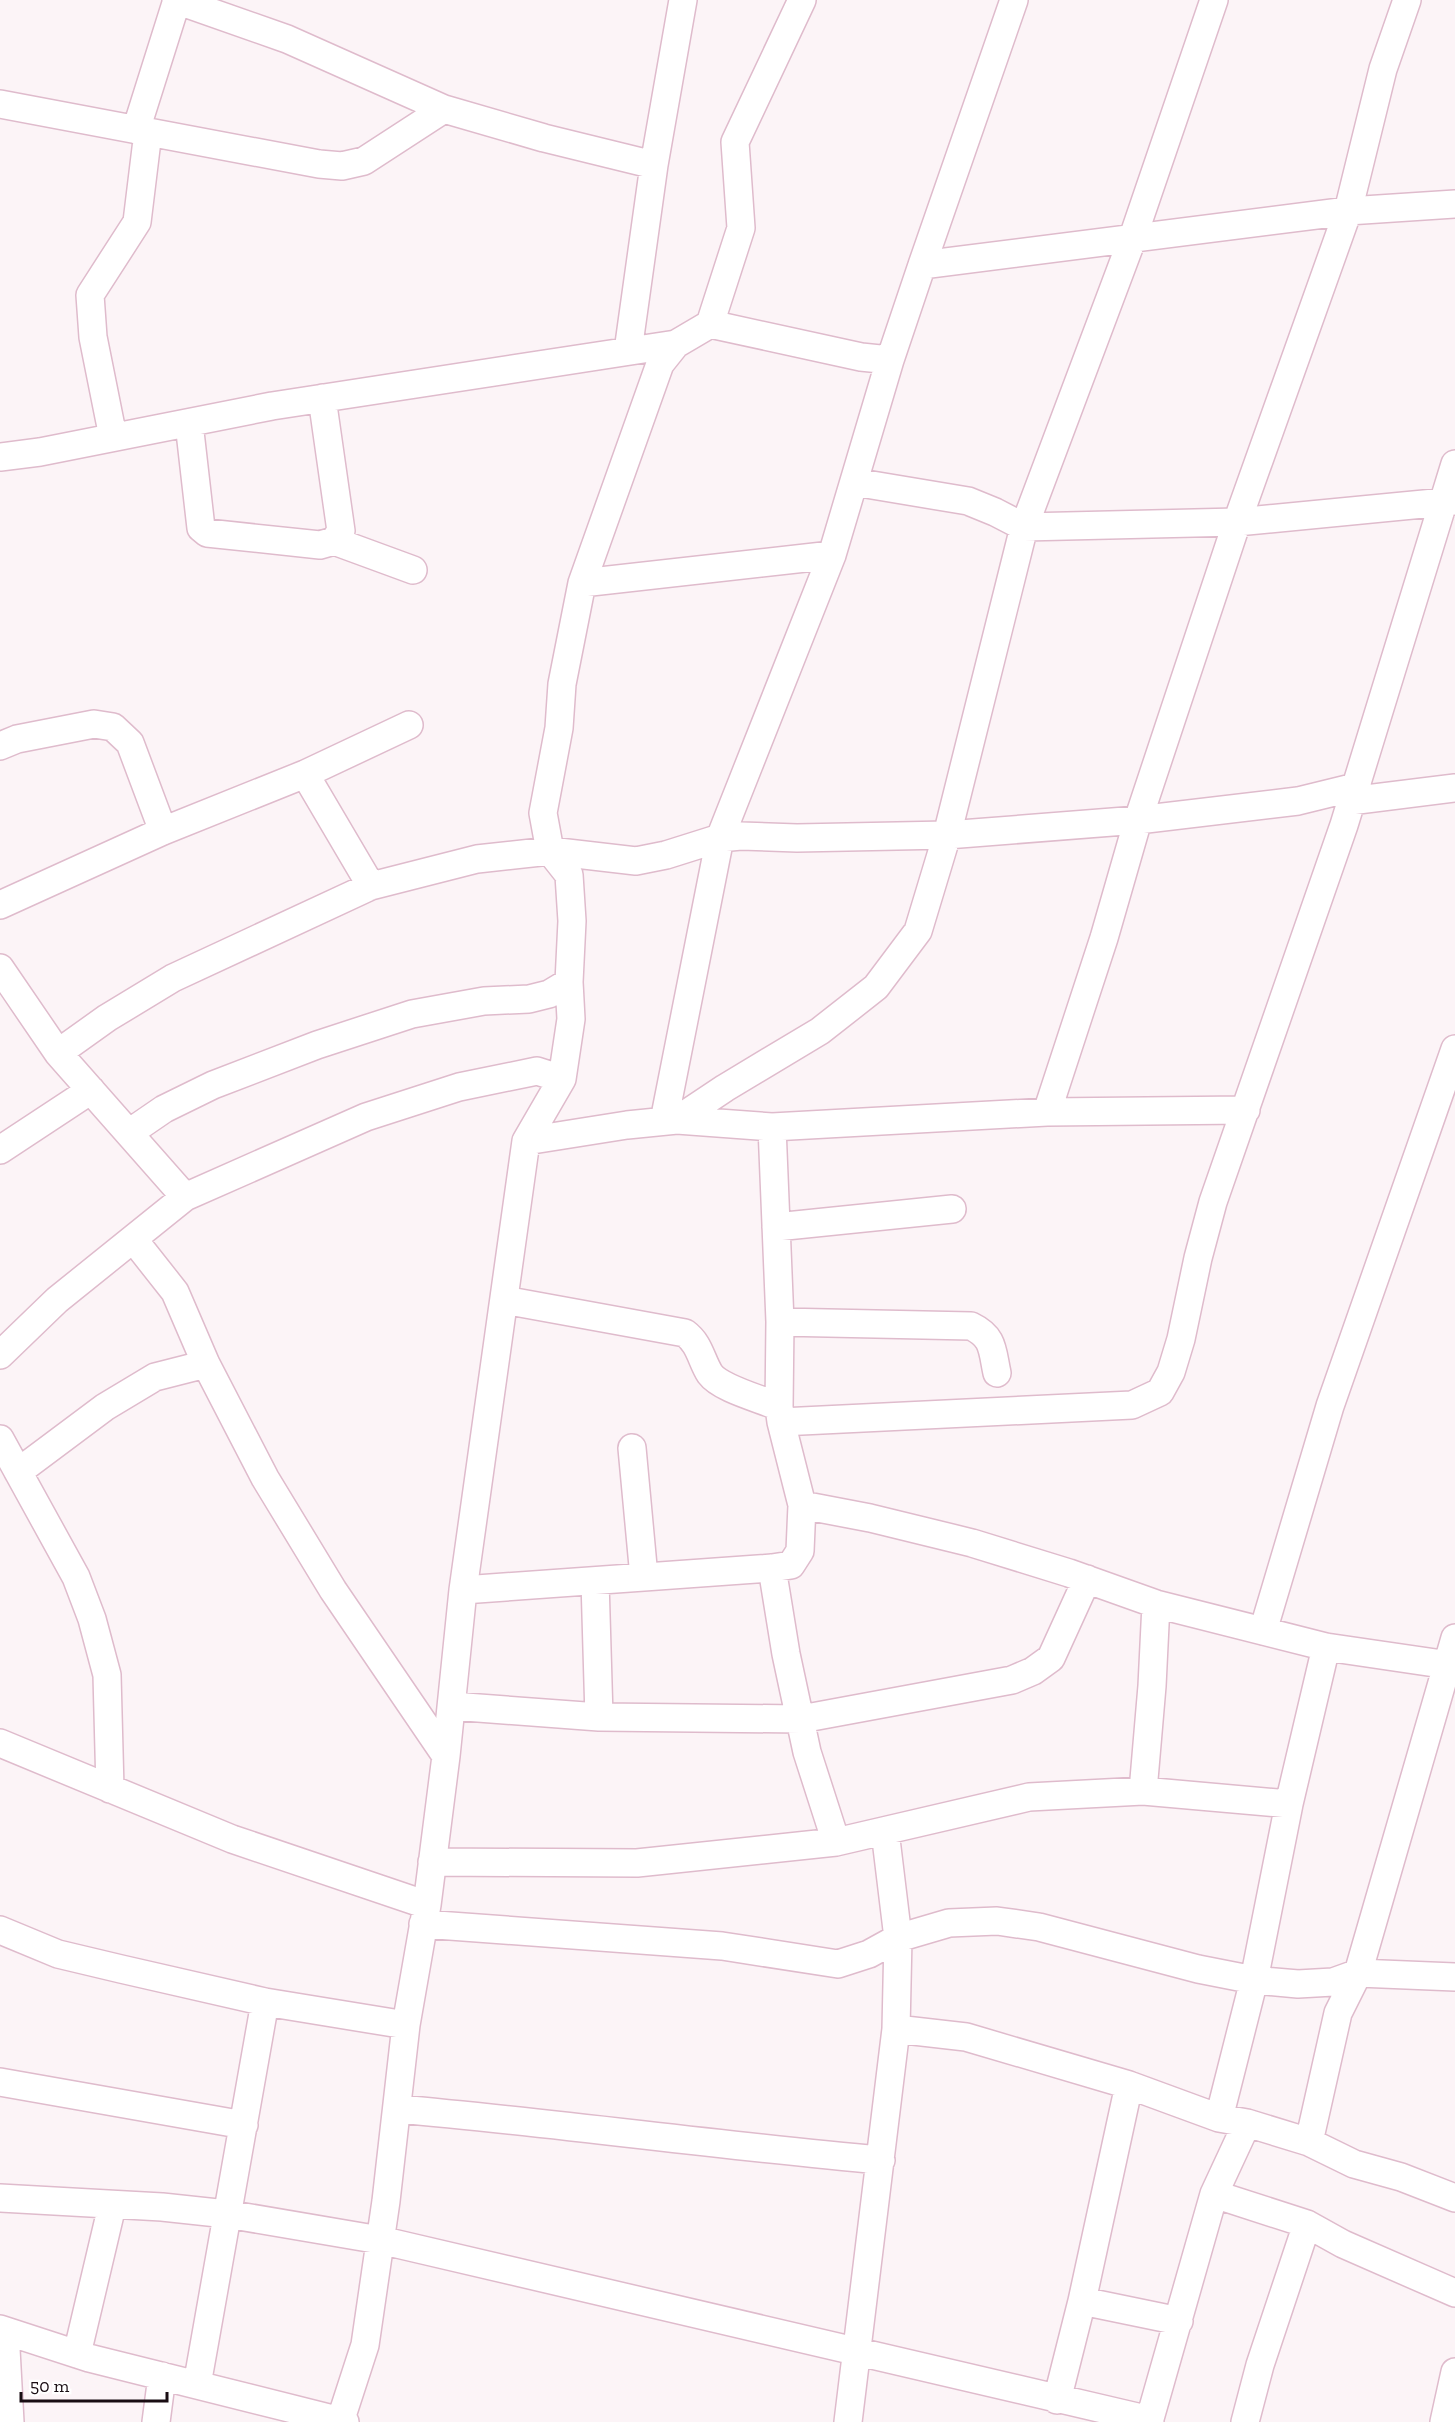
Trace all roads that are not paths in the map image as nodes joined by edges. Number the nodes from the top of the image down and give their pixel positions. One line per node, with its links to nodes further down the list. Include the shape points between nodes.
1 (176, 0): 8 (street, via 287,39); 9 (street)
2 (683, 0): 10 (street)
3 (802, 0): 15 (street, via 735,141 741,228)
4 (1014, 0): 14 (street)
5 (1214, 0): 13 (street)
6 (1407, 0): 12 (street, via 1383,69)
7 (0, 104): 9 (street)
8 (444, 109): 9 (street, via 364,161 342,166); 10 (street)
9 (142, 131): 21 (street, via 137,222 90,295 93,337)
10 (654, 165): 17 (street)
11 (1455, 204): 12 (street)
12 (1348, 211): 13 (street); 26 (street)
13 (1133, 237): 14 (street); 27 (street)
14 (922, 265): 18 (street)
15 (710, 324): 16 (street); 18 (street)
16 (676, 344): 17 (street); 31 (street, via 660,364)
17 (628, 351): 19 (street)
18 (890, 360): 24 (street)
19 (322, 398): 20 (street); 28 (street, via 341,521 341,531)
20 (189, 423): 21 (street); 28 (street, via 201,528 207,533 320,545)
21 (113, 438): 22 (street)
22 (0, 457)
23 (1455, 464): 25 (street)
24 (854, 482): 27 (street, via 968,501); 29 (street)
25 (1449, 502): 26 (street); 37 (street)
26 (1237, 522): 27 (street); 38 (street)
27 (1024, 527): 40 (street)
28 (334, 542): 30 (street)
29 (832, 555): 31 (street); 41 (street)
30 (413, 570)
31 (582, 583): 42 (street, via 543,813)
32 (410, 725): 34 (street)
33 (0, 746): 39 (street, via 94,724 113,727 130,743)
34 (305, 774): 39 (street); 43 (street)
35 (1455, 788): 37 (street)
36 (1298, 801): 37 (street); 37 (street); 38 (street)
37 (1350, 804): 51 (street)
38 (1138, 820): 40 (street); 52 (street)
39 (163, 831): 44 (street)
40 (947, 835): 41 (street); 53 (street, via 918,931 876,987 820,1031)
41 (720, 838): 42 (street, via 636,861); 53 (street)
42 (550, 851): 43 (street, via 477,859); 46 (street, via 569,875)
43 (371, 886): 48 (street, via 173,978)
44 (0, 905)
45 (0, 968): 48 (street)
46 (569, 981): 49 (street, via 571,1019); 55 (street, via 549,994 412,1014 317,1045 213,1085 164,1109)
47 (1455, 1049): 78 (street, via 1330,1406)
48 (58, 1053): 50 (street)
49 (562, 1079): 56 (street); 58 (street, via 537,1071 459,1087 366,1117)
50 (91, 1090): 55 (street); 57 (street)
51 (1246, 1110): 52 (street); 67 (street, via 1213,1202 1181,1340 1160,1392 1132,1405)
52 (1047, 1112): 54 (street)
53 (671, 1120): 54 (street); 56 (street)
54 (771, 1127): 60 (street)
55 (129, 1133): 58 (street)
56 (526, 1141): 62 (street)
57 (0, 1150)
58 (185, 1197): 61 (street)
59 (952, 1209): 60 (street)
60 (776, 1227): 63 (street)
61 (134, 1240): 64 (street, via 57,1300); 65 (street, via 175,1292)
62 (504, 1300): 67 (street, via 685,1333 693,1339 712,1376); 76 (street)
63 (780, 1322): 66 (street, via 971,1326 990,1340); 67 (street)
64 (0, 1355)
65 (206, 1364): 70 (street, via 155,1377 105,1407); 86 (street, via 265,1478 327,1580)
66 (997, 1373)
67 (780, 1414): 71 (street)
68 (0, 1439): 70 (street)
69 (632, 1448): 73 (street)
70 (18, 1472): 87 (street, via 76,1577 92,1619 107,1675)
71 (802, 1505): 72 (street, via 798,1558 791,1565); 74 (street, via 972,1542)
72 (772, 1568): 73 (street); 84 (street)
73 (644, 1577): 75 (street)
74 (1087, 1579): 77 (street); 84 (street, via 1051,1658 1033,1671 1012,1680)
75 (595, 1581): 76 (street); 83 (street)
76 (463, 1590): 82 (street)
77 (1156, 1604): 78 (street); 88 (street)
78 (1263, 1631): 80 (street)
79 (1455, 1638): 81 (street)
80 (1326, 1647): 81 (street); 89 (street)
81 (1450, 1666): 96 (street)
82 (452, 1706): 83 (street); 86 (street)
83 (599, 1717): 84 (street)
84 (801, 1719): 91 (street, via 807,1752)
85 (0, 1743): 87 (street)
86 (446, 1756): 92 (street)
87 (110, 1789): 93 (street)
88 (1143, 1791): 89 (street); 90 (street, via 1029,1797)
89 (1289, 1804): 98 (street)
90 (885, 1831): 91 (street); 95 (street)
91 (836, 1842): 92 (street, via 638,1863)
92 (432, 1862): 93 (street)
93 (425, 1915): 95 (street, via 722,1946 838,1964 869,1954); 100 (street)
94 (1, 1937): 99 (street)
95 (898, 1938): 98 (street, via 949,1923 997,1921 1039,1927); 101 (street)
96 (1358, 1973): 97 (street); 98 (street, via 1333,1982); 108 (street, via 1338,2013)
97 (1455, 1977)
98 (1254, 1980): 105 (street)
99 (264, 2002): 100 (street); 107 (street)
100 (406, 2025): 104 (street)
101 (896, 2029): 103 (street, via 966,2037); 109 (street)
102 (0, 2082): 107 (street)
103 (1129, 2085): 105 (street); 118 (street)
104 (398, 2109): 109 (street); 116 (street)
105 (1219, 2118): 106 (street)
106 (1247, 2123): 108 (street); 110 (street)
107 (244, 2125): 114 (street)
108 (1309, 2142): 112 (street, via 1354,2164)
109 (881, 2160): 121 (street)
110 (1214, 2194): 115 (street); 119 (street)
111 (0, 2198): 113 (street)
112 (1455, 2198)
113 (112, 2206): 114 (street, via 162,2206); 122 (street)
114 (227, 2214): 116 (street); 125 (street)
115 (1306, 2224): 117 (street); 132 (street)
116 (380, 2240): 121 (street); 130 (street, via 365,2345)
117 (1455, 2293)
118 (1082, 2301): 119 (street); 126 (street)
119 (1179, 2320): 127 (street)
120 (3, 2330): 122 (street); 128 (street)
121 (856, 2350): 126 (street); 131 (street)
122 (77, 2354): 124 (street)
123 (1455, 2372): 133 (street)
124 (162, 2376): 125 (street); 129 (street)
125 (197, 2385): 130 (street)
126 (1057, 2400): 127 (street)
127 (1149, 2421)
128 (10, 2422)
129 (156, 2422)
130 (342, 2422)
131 (848, 2422)
132 (1245, 2422)
133 (1444, 2422)

